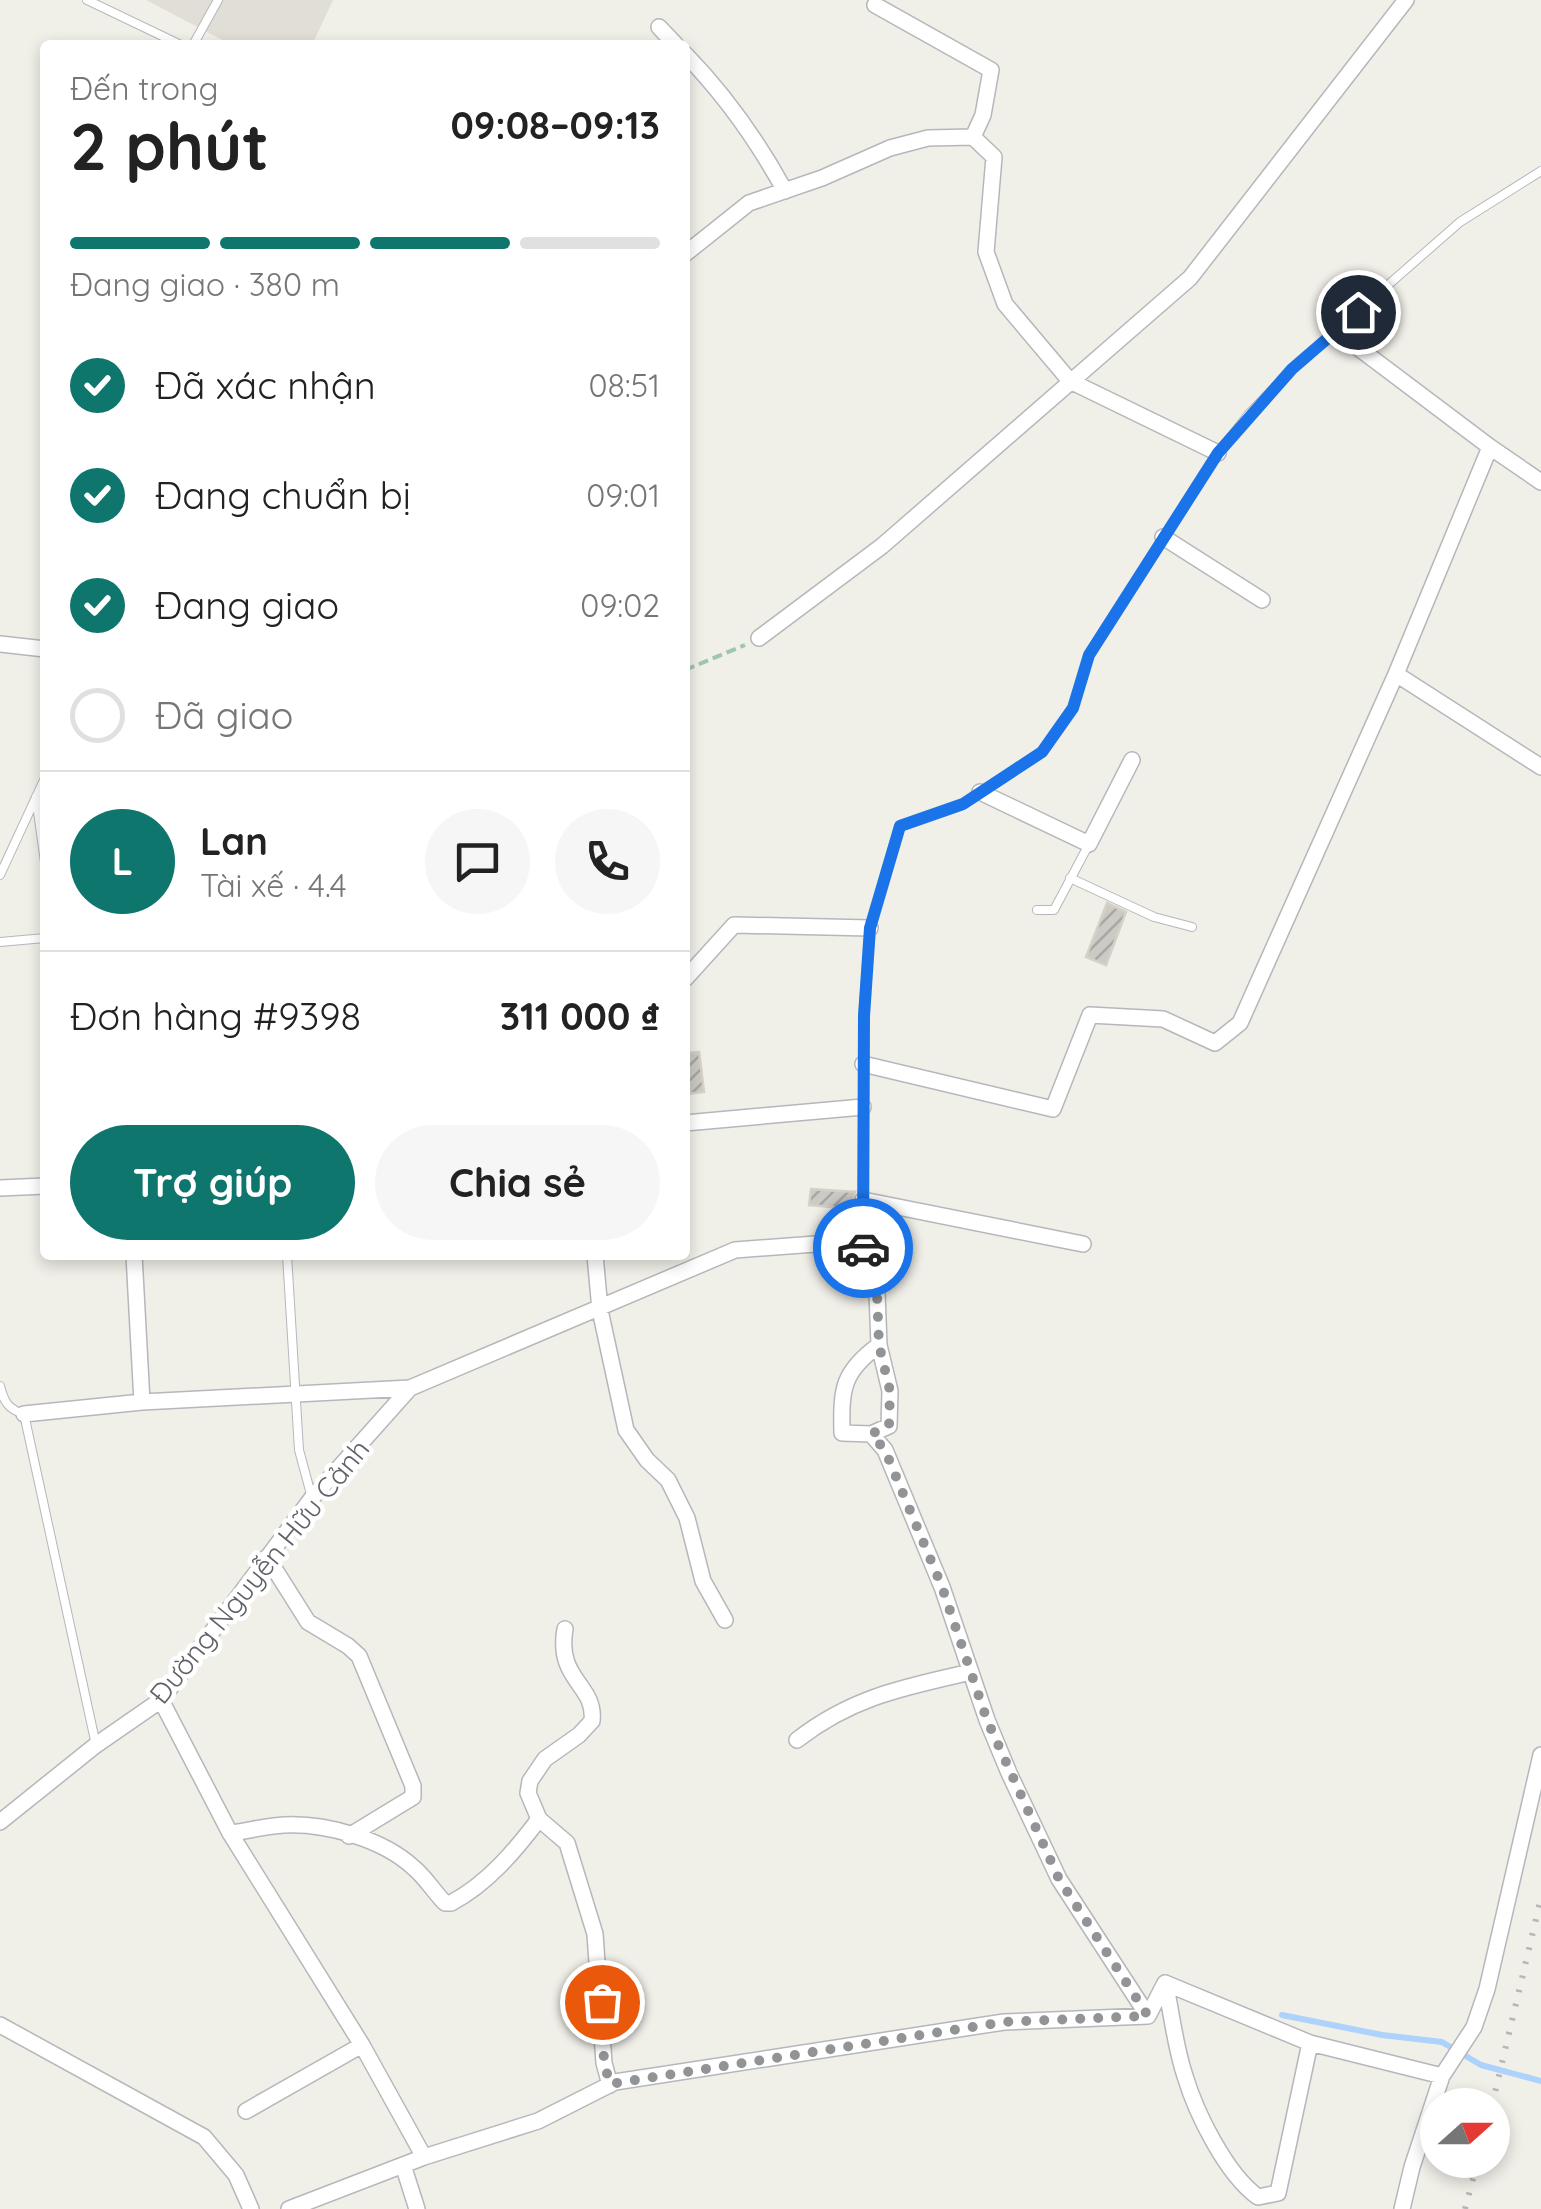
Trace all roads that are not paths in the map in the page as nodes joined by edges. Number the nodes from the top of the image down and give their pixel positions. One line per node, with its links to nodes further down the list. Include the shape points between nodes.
1 (86, 0): 6 (lane)
2 (218, 0): 7 (lane)
3 (1406, 0): 15 (street, via 1190,278)
4 (874, 5): 10 (street, via 992,70)
5 (659, 27): 8 (street)
6 (170, 40)
7 (197, 40)
8 (671, 40)
9 (690, 59): 12 (street, via 746,124)
10 (973, 137): 12 (street, via 890,148); 15 (street, via 994,158 986,252 994,279 1005,304)
11 (1541, 170): 14 (lane, via 1460,222)
12 (785, 191): 13 (street, via 749,204)
13 (690, 250)
14 (1336, 331): 16 (street); 17 (lane, via 1292,369)
15 (1070, 381): 17 (street); 21 (street, via 882,546)
16 (1490, 447): 18 (street); 24 (street)
17 (1218, 453): 19 (lane)
18 (1541, 482)
19 (1162, 537): 20 (street); 28 (lane, via 1089,655 1073,708 1042,752)
20 (1262, 600)
21 (759, 638)
22 (0, 644): 23 (street)
23 (40, 649)
24 (1396, 674): 26 (street); 40 (street, via 1240,1022 1227,1036 1215,1043 1162,1019 1090,1015 1053,1109)
25 (1132, 760): 31 (street)
26 (1541, 767)
27 (40, 788): 29 (lane)
28 (980, 792): 31 (street); 36 (lane, via 900,826)
29 (36, 797): 30 (lane); 32 (lane)
30 (40, 826)
31 (1088, 844): 33 (lane)
32 (0, 875)
33 (1070, 878): 34 (lane, via 1054,910); 35 (lane)
34 (1037, 910)
35 (1192, 927)
36 (870, 928): 39 (street, via 734,926); 40 (lane)
37 (40, 938): 38 (lane)
38 (0, 942)
39 (690, 974)
40 (863, 1064): 41 (lane)
41 (863, 1108): 42 (street); 45 (lane)
42 (690, 1123)
43 (40, 1186): 44 (street)
44 (0, 1188)
45 (863, 1200): 46 (street); 50 (lane)
46 (1082, 1244)
47 (134, 1260): 56 (street)
48 (287, 1260): 55 (lane)
49 (595, 1260): 51 (street)
50 (863, 1260): 51 (street, Đường Nguyễn Hữu Cảnh, via 829,1243 735,1250); 52 (street, via 877,1293)
51 (600, 1310): 54 (street, Đường Nguyễn Hữu Cảnh); 61 (street, via 626,1430 668,1480 687,1518 703,1582)
52 (879, 1345): 58 (street, via 890,1391 889,1426); 58 (street, via 855,1362 841,1394 842,1433)
53 (0, 1386): 57 (lane, via 12,1410)
54 (410, 1388): 55 (street); 59 (street, Đường Nguyễn Hữu Cảnh)
55 (295, 1394): 56 (street); 59 (lane, via 299,1450)
56 (142, 1402): 57 (street)
57 (24, 1414): 66 (lane)
58 (871, 1434): 63 (street, via 885,1450)
59 (312, 1498): 60 (street, Đường Nguyễn Hữu Cảnh)
60 (267, 1557): 64 (street, Đường Nguyễn Hữu Cảnh); 71 (street, via 308,1622 360,1656 414,1786 409,1801)
61 (725, 1620)
62 (565, 1629): 68 (street, via 563,1656 593,1714 530,1780)
63 (971, 1672): 65 (street, via 874,1695 826,1717); 73 (street, via 1059,1879)
64 (161, 1700): 66 (street, Đường Nguyễn Hữu Cảnh); 70 (street)
65 (797, 1740)
66 (96, 1745): 69 (street, Đường Nguyễn Hữu Cảnh)
67 (1541, 1756): 77 (street, via 1492,1971 1474,2026)
68 (539, 1819): 71 (street, via 487,1878 451,1903 389,1849); 78 (street, via 567,1843 594,1934)
69 (0, 1822)
70 (230, 1833): 71 (street, via 285,1825); 76 (street)
71 (350, 1836)
72 (1166, 1983): 73 (street); 75 (street); 82 (street, via 1184,2076 1202,2119 1247,2190)
73 (1148, 2016): 78 (street, via 1004,2022)
74 (0, 2026): 83 (street, via 204,2137 236,2175)
75 (1310, 2043): 77 (street); 82 (street)
76 (362, 2045): 79 (street); 80 (street)
77 (1443, 2074): 86 (street)
78 (610, 2084): 80 (street, via 538,2120)
79 (246, 2111)
80 (424, 2157): 81 (street)
81 (403, 2165): 84 (street); 85 (street)
82 (1275, 2201)
83 (252, 2209)
84 (289, 2209)
85 (416, 2209)
86 (1402, 2209)

